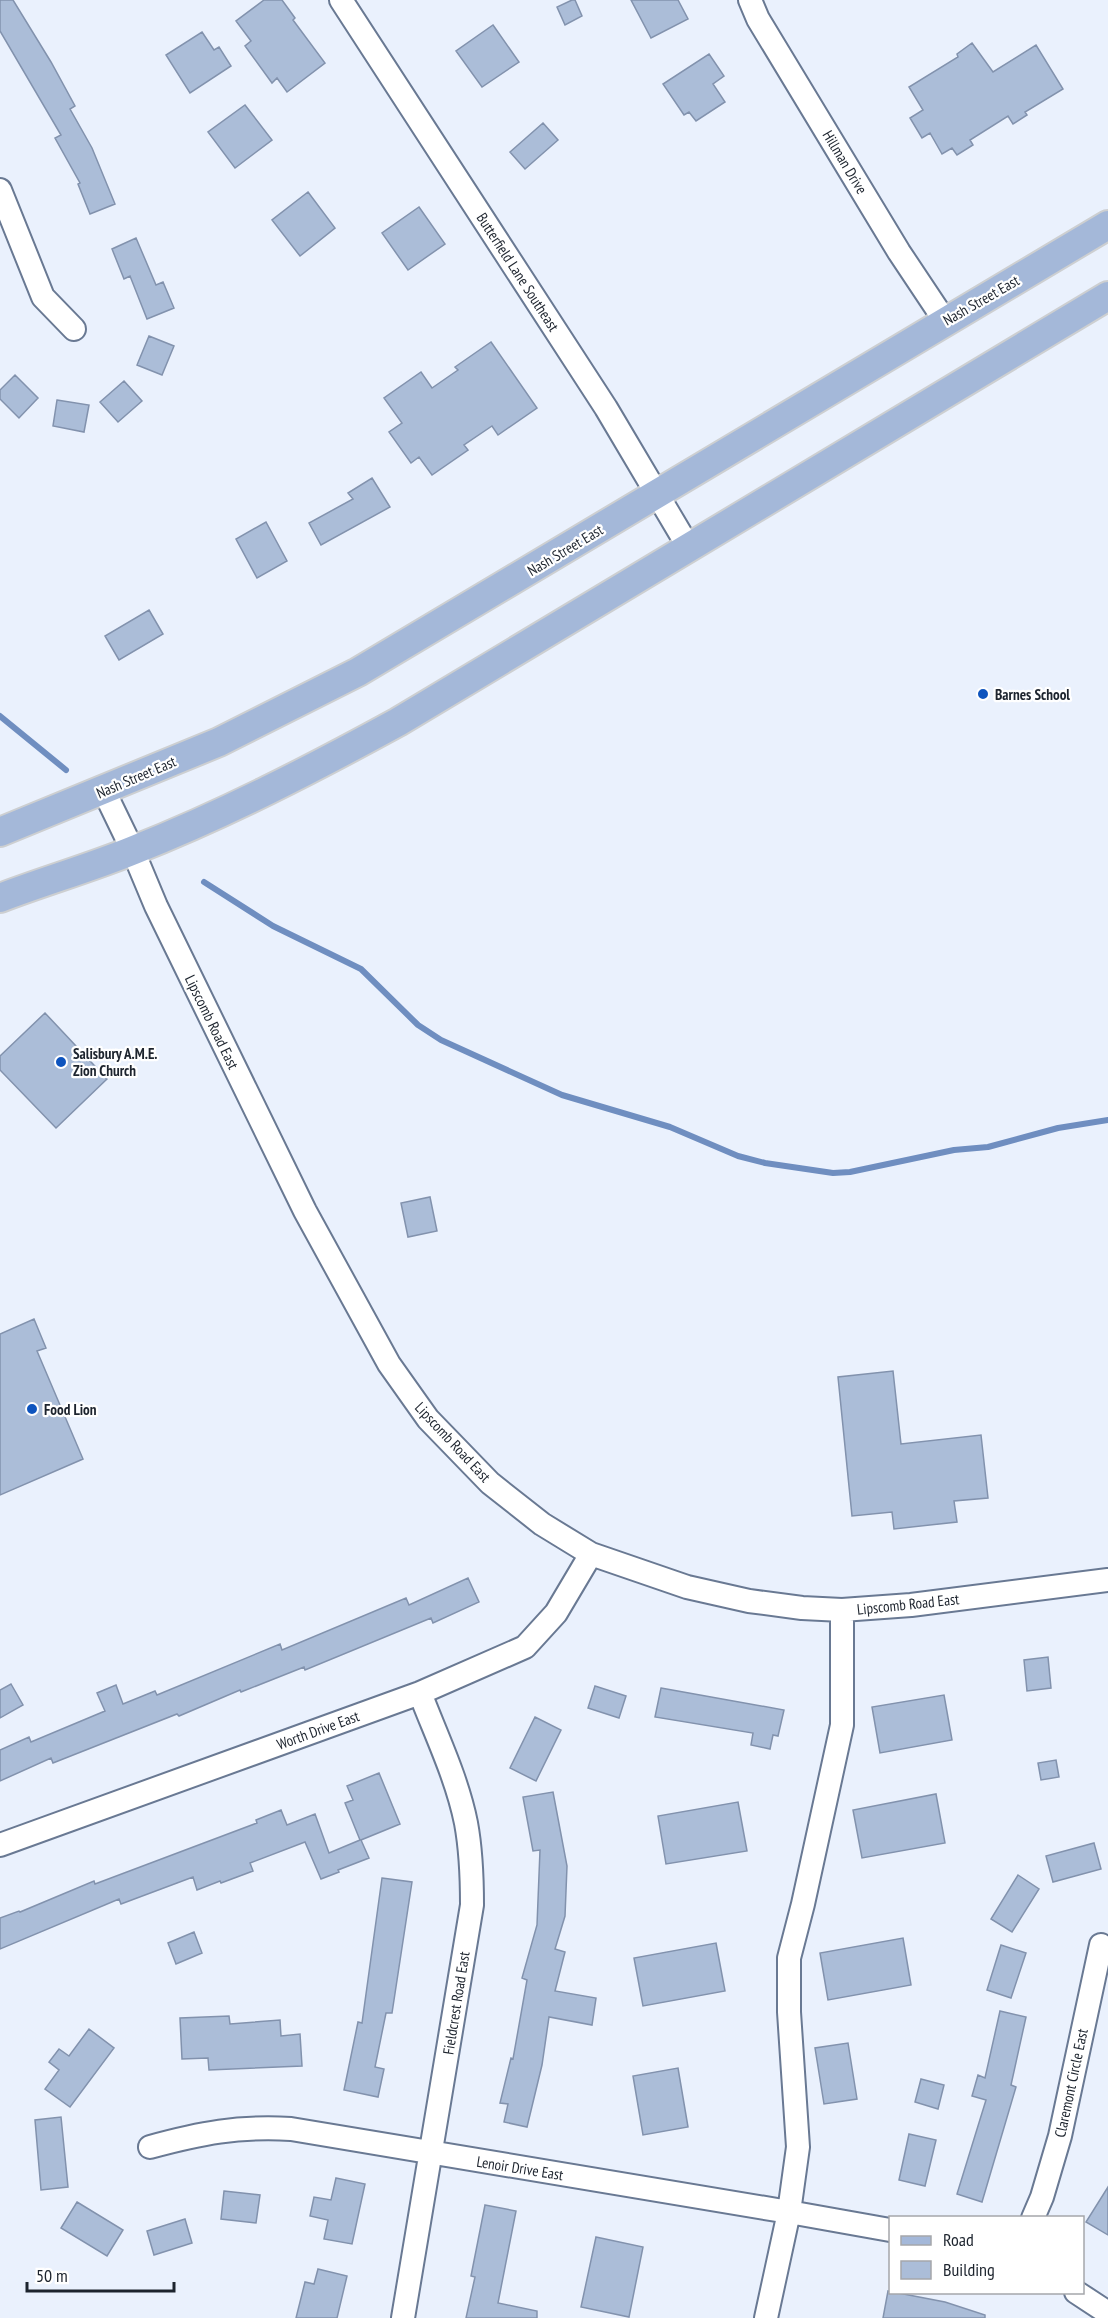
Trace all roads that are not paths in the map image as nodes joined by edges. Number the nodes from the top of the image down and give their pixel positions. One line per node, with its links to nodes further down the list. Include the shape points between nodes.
1 (341, 0): 8 (street, Butterfield Lane Southeast, via 606,408)
2 (750, 0): 6 (street, Hillman Drive, via 874,211)
3 (0, 190): 7 (street, via 43,297)
4 (1108, 225): 6 (main road, Nash Street East)
5 (1108, 296): 9 (main road)
6 (945, 321): 8 (main road, Nash Street East)
7 (74, 329)
8 (657, 495): 9 (street, Butterfield Lane Southeast); 10 (main road, Nash Street East, via 358,672 219,742)
9 (688, 548): 12 (main road, via 346,751 243,803)
10 (104, 790): 11 (main road, Nash Street East); 12 (street, Lipscomb Road East)
11 (0, 832)
12 (133, 851): 13 (main road); 14 (street, Lipscomb Road East, via 156,906 306,1211 389,1364 428,1419 490,1483 542,1524)
13 (0, 898)
14 (591, 1554): 16 (street, Lipscomb Road East, via 687,1587 749,1601); 17 (street, Worth Drive East, via 556,1613 525,1647)
15 (1108, 1580): 16 (street, Lipscomb Road East)
16 (842, 1610): 22 (street, via 842,1725 789,1958 798,2147)
17 (420, 1693): 18 (street, Worth Drive East); 21 (street, Fieldcrest Road East, via 456,1786 466,1822 472,1871 472,1905)
18 (0, 1845)
19 (1101, 1945): 23 (street, Claremont Circle East, via 1060,2136)
20 (150, 2147): 21 (street, Lenoir Drive East, via 256,2127 291,2129)
21 (431, 2154): 22 (street, Lenoir Drive East); 27 (street, Fieldcrest Road East)
22 (789, 2212): 24 (street, Lenoir Drive East); 28 (street)
23 (1033, 2216)
24 (889, 2230)
25 (1079, 2294): 26 (street)
26 (1108, 2313)
27 (403, 2318)
28 (766, 2318)

